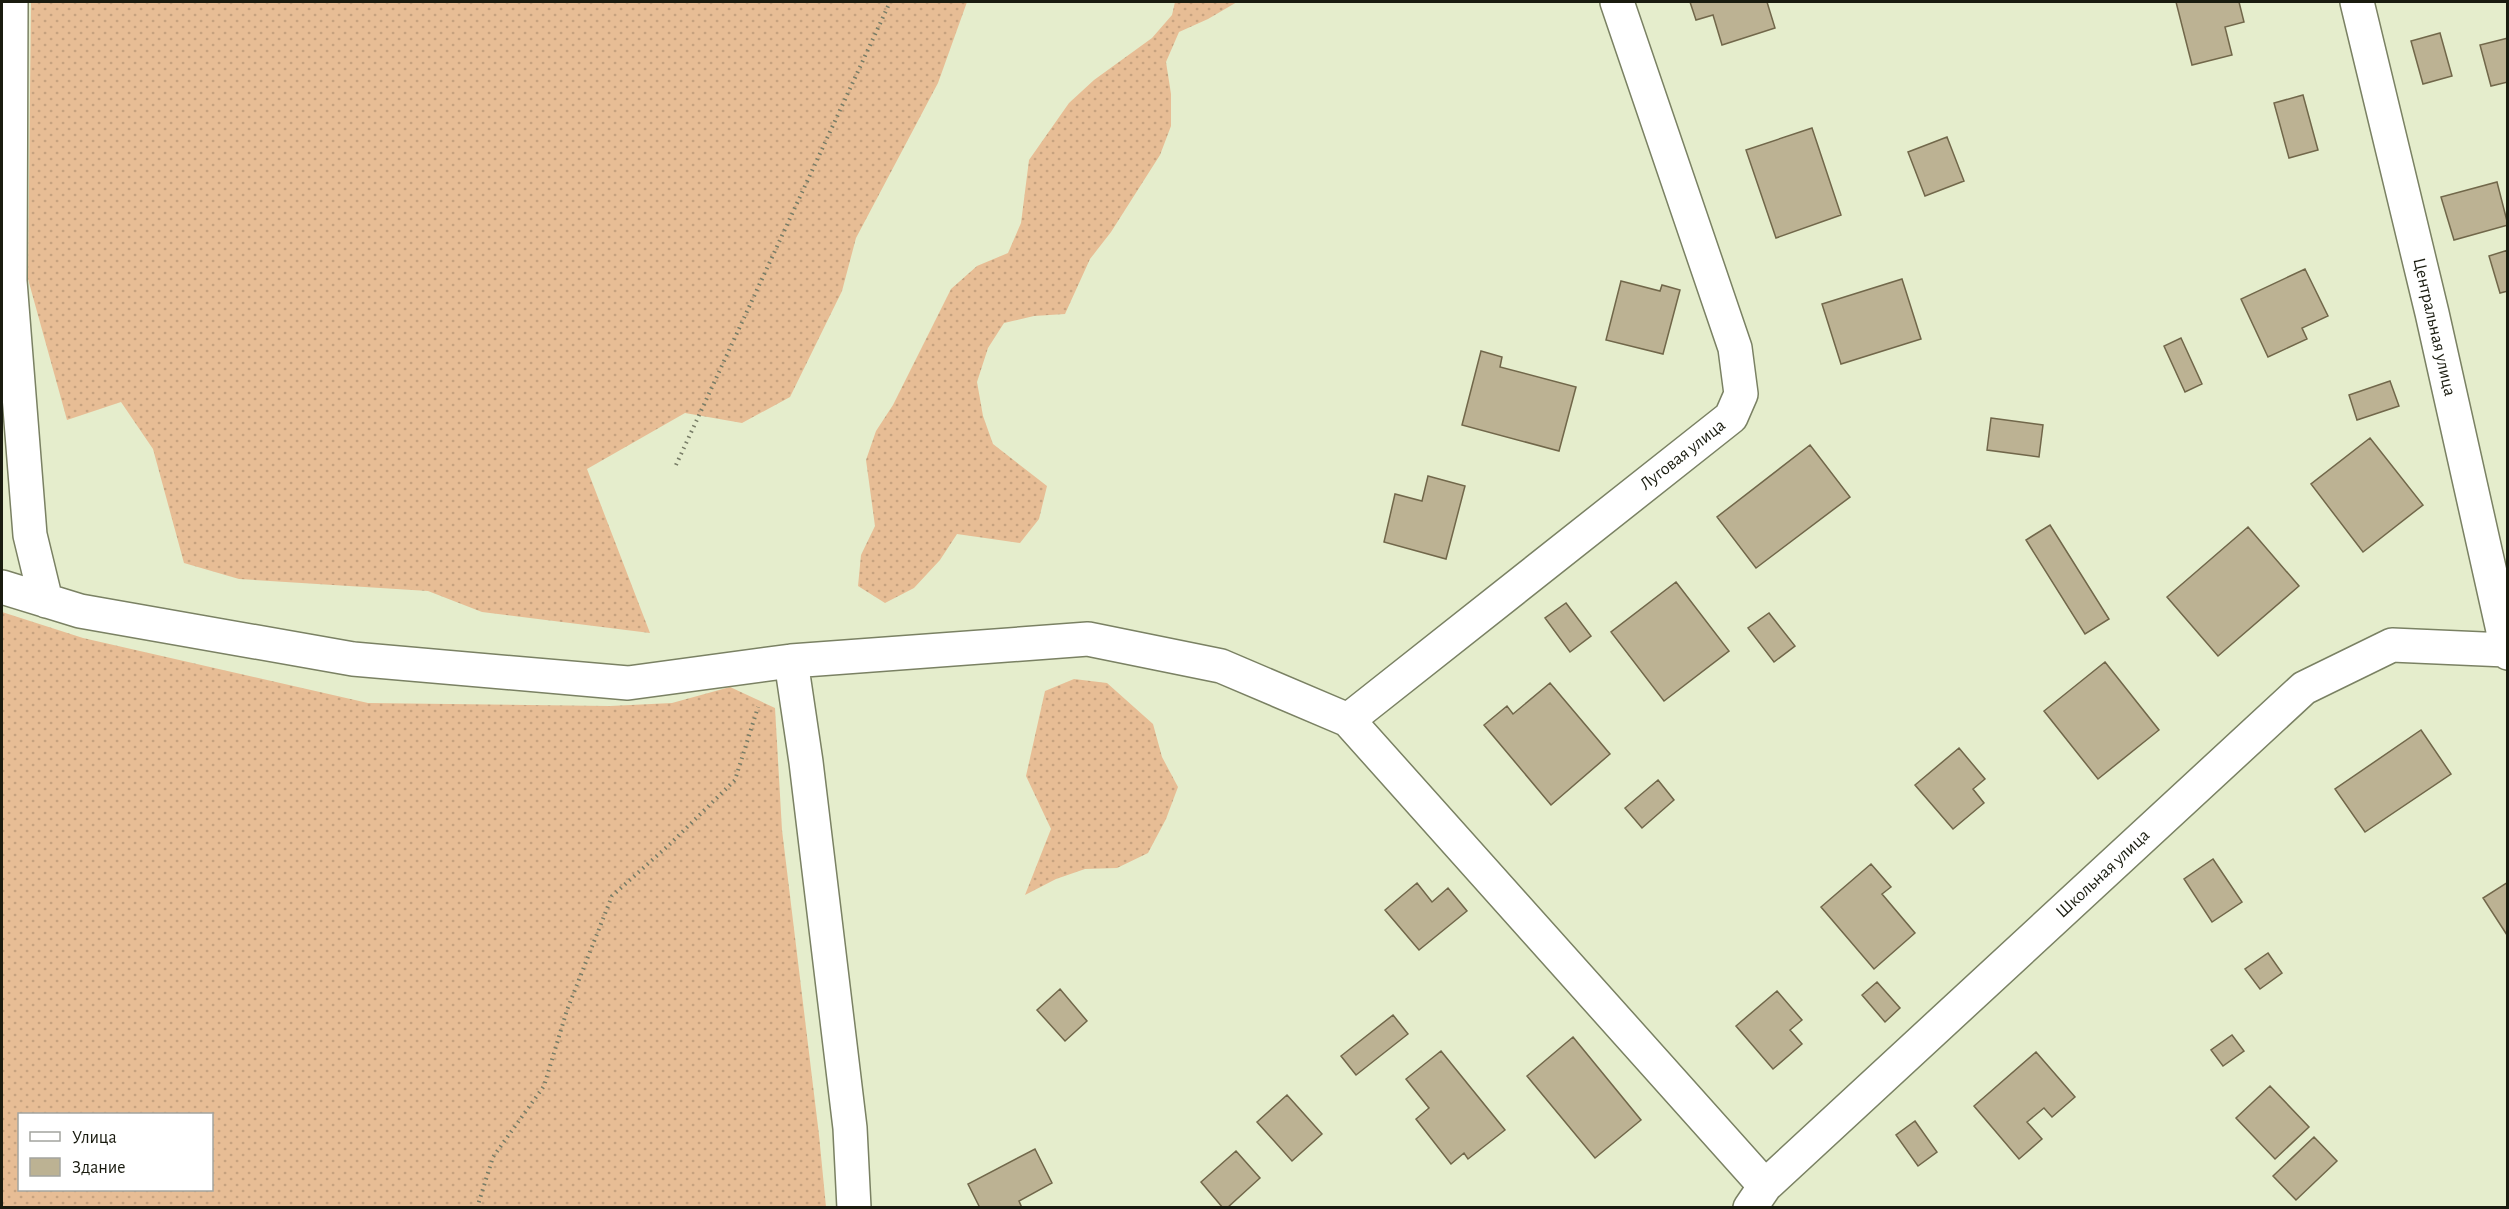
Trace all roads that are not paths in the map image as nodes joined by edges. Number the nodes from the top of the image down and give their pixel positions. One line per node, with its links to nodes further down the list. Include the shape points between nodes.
1 (11, 2): 5 (street, via 10,280 30,535)
2 (1617, 2): 8 (street, Луговая улица, via 1735,348 1741,394 1731,417)
3 (2356, 2): 6 (street, Центральная улица, via 2432,313)
4 (2, 587): 5 (street)
5 (46, 601): 7 (street, via 80,611 353,659 628,683)
6 (2507, 652): 9 (street, Школьная улица, via 2392,645 2304,688)
7 (782, 662): 8 (street, via 1088,639 1221,666); 10 (street, via 806,762 850,1128)
8 (1348, 720): 9 (street)
9 (1757, 1197)
10 (854, 1208)

